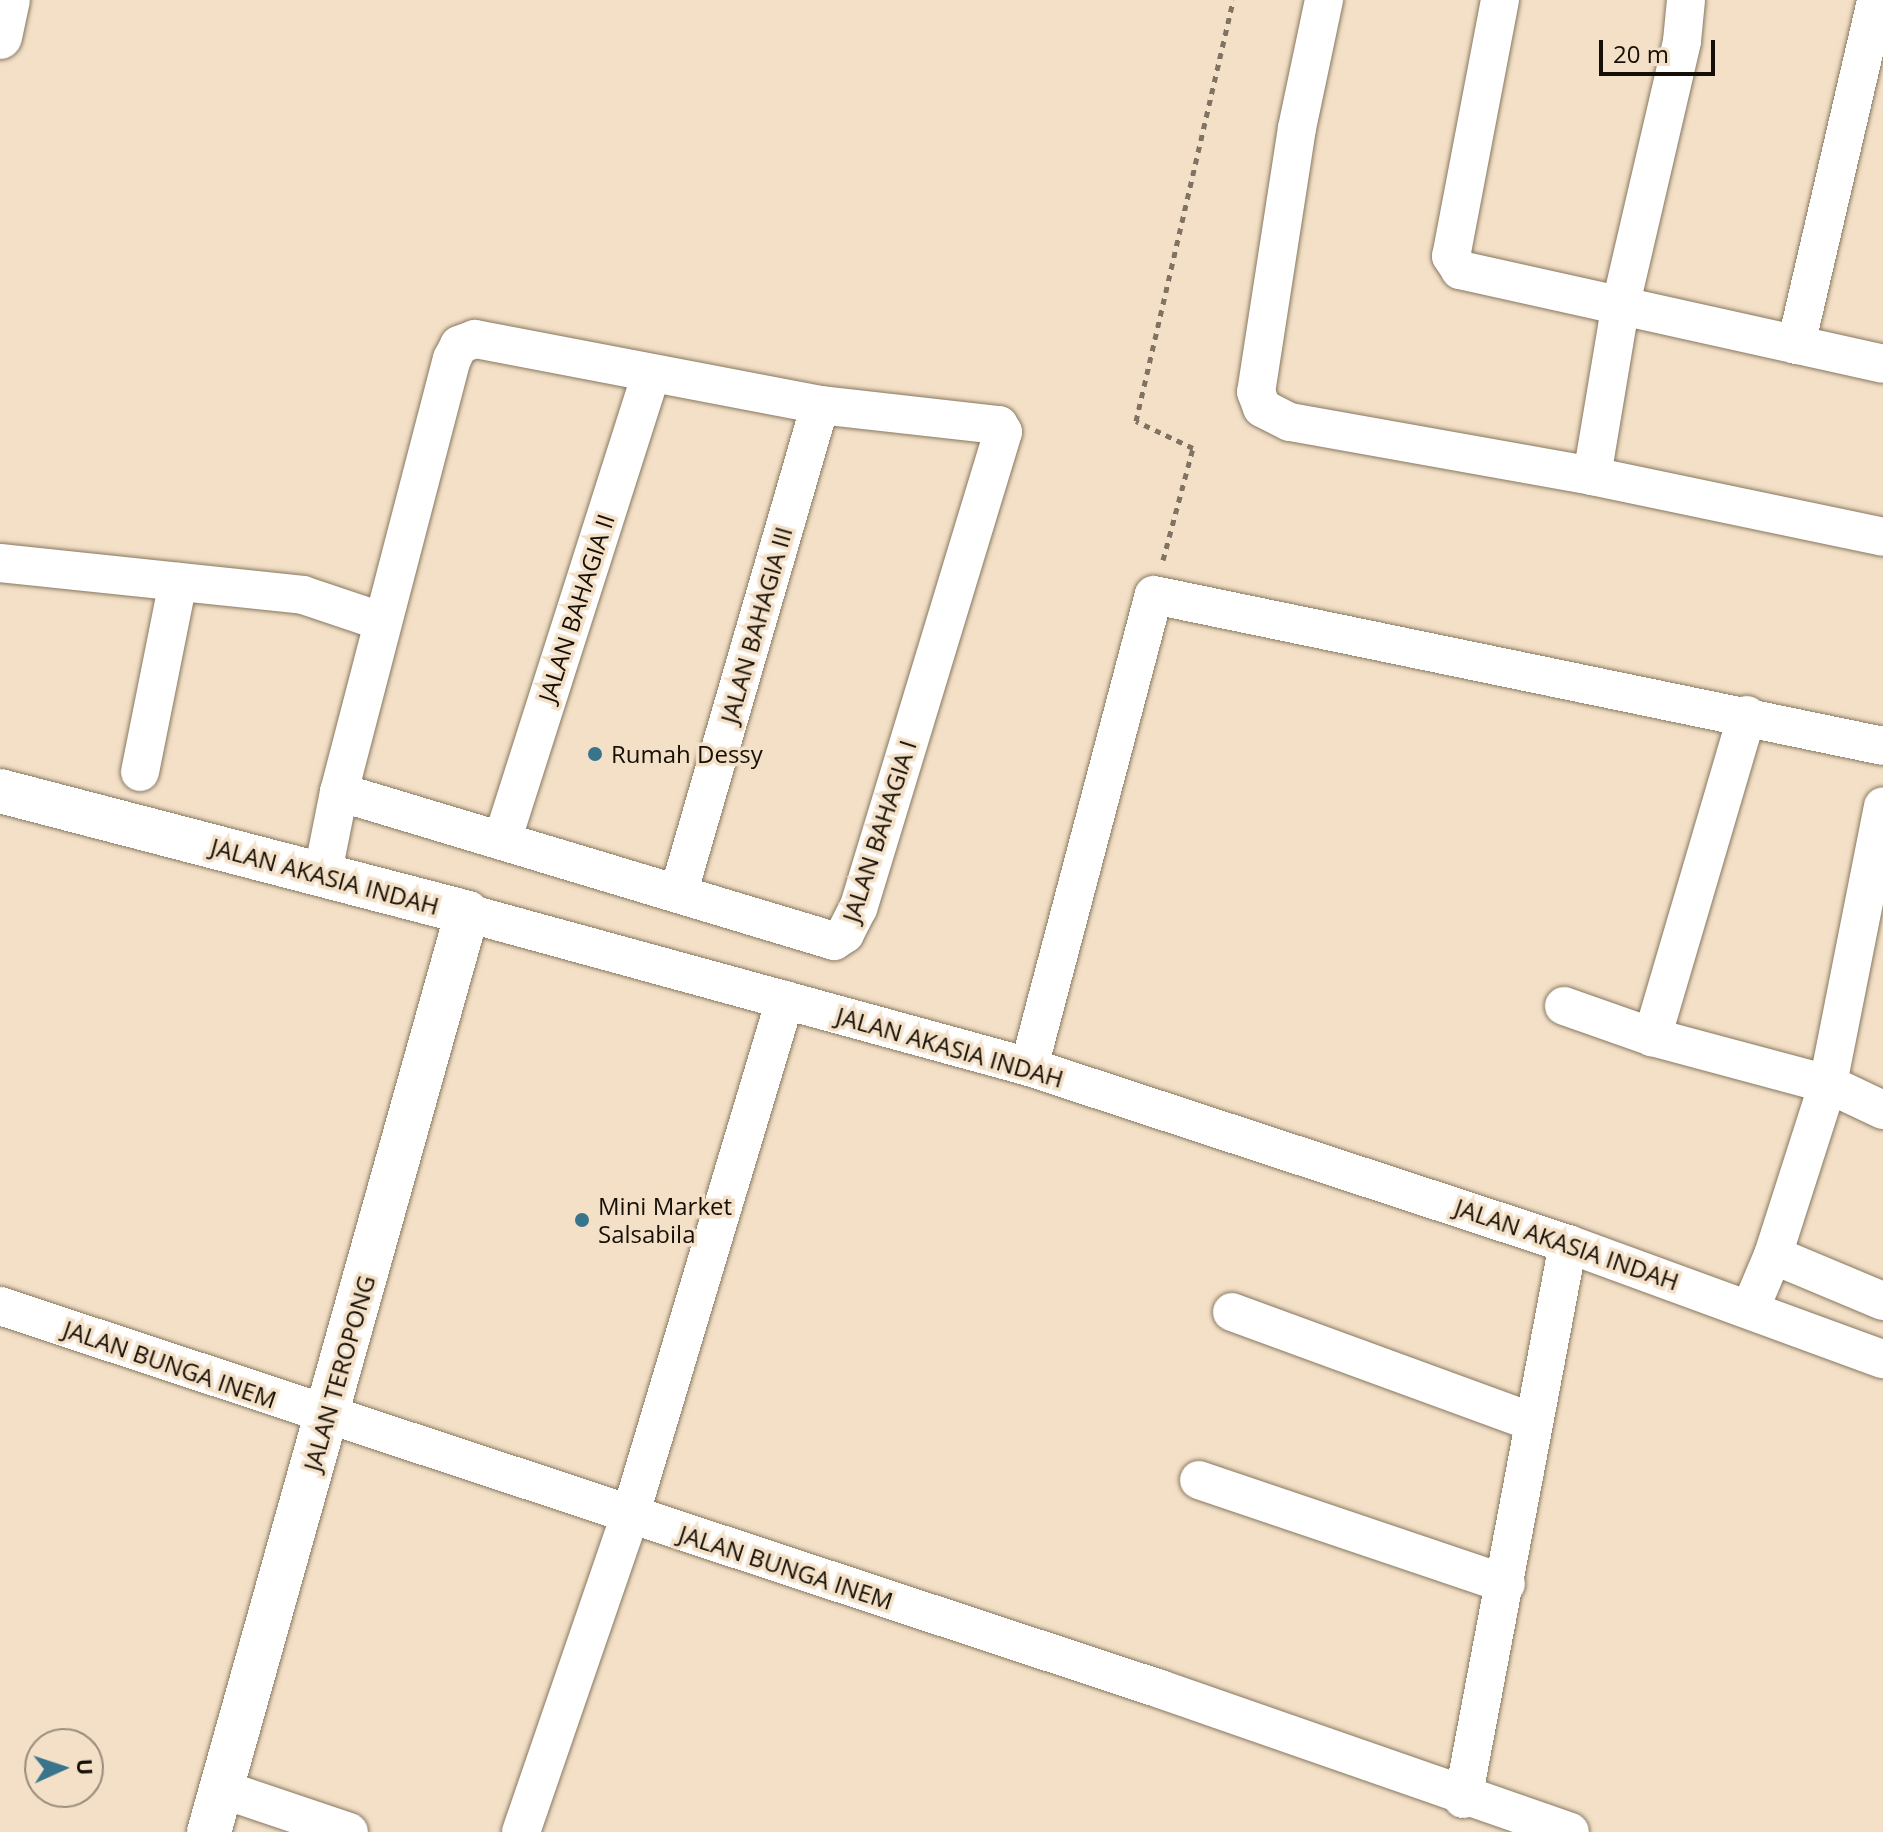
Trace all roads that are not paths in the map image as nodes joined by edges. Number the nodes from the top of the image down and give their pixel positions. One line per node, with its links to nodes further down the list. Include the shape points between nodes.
1 (8, 0): 6 (main road)
2 (1324, 0): 12 (street, via 1297,128 1256,392 1262,408 1290,422)
3 (1500, 0): 7 (street, via 1451,256 1460,270)
4 (1686, 0): 7 (street, via 1682,41)
5 (1876, 0): 8 (street)
6 (0, 37)
7 (1620, 308): 8 (street); 12 (street)
8 (1796, 345): 9 (street)
9 (1883, 364)
10 (651, 375): 11 (street, JALAN BAHAGIA I); 16 (street, JALAN BAHAGIA I, via 475,339 459,345); 23 (street, JALAN BAHAGIA II)
11 (820, 405): 25 (street, JALAN BAHAGIA III); 25 (street, JALAN BAHAGIA I, via 986,420 1003,432 858,908 845,934 834,941)
12 (1592, 476): 13 (street)
13 (1883, 537)
14 (0, 563): 15 (street)
15 (178, 582): 16 (street, via 303,595); 19 (street)
16 (383, 622): 21 (street, JALAN BAHAGIA I)
17 (1747, 715): 18 (street); 29 (street); 30 (street, via 1154,595)
18 (1883, 746)
19 (140, 772)
20 (0, 791): 24 (main road, JALAN AKASIA INDAH)
21 (339, 792): 23 (street, JALAN BAHAGIA I); 24 (street)
22 (1883, 806): 31 (street)
23 (502, 841): 25 (street, JALAN BAHAGIA I)
24 (323, 872): 26 (main road, JALAN AKASIA INDAH)
25 (679, 891)
26 (467, 913): 27 (street, JALAN AKASIA INDAH); 40 (main road, JALAN TEROPONG)
27 (785, 1000): 30 (street, JALAN AKASIA INDAH); 43 (street)
28 (1564, 1006): 29 (street)
29 (1652, 1037): 31 (street)
30 (1029, 1067): 33 (street, JALAN AKASIA INDAH)
31 (1828, 1084): 32 (street); 34 (street)
32 (1883, 1110)
33 (1568, 1244): 37 (street, JALAN AKASIA INDAH); 41 (street)
34 (1773, 1255): 35 (street); 37 (street)
35 (1883, 1301)
36 (0, 1306): 40 (street, JALAN BUNGA INEM)
37 (1751, 1307): 39 (street, JALAN AKASIA INDAH)
38 (1232, 1312): 41 (street)
39 (1883, 1359)
40 (326, 1417): 43 (street, JALAN BUNGA INEM); 45 (main road, JALAN TEROPONG)
41 (1532, 1422): 44 (street)
42 (1199, 1480): 44 (street)
43 (630, 1516): 46 (street, JALAN BUNGA INEM, via 1160,1689); 49 (street)
44 (1506, 1584): 46 (street)
45 (222, 1789): 47 (main road, JALAN TEROPONG); 48 (street)
46 (1463, 1799): 50 (street, JALAN BUNGA INEM)
47 (209, 1832)
48 (349, 1832)
49 (521, 1832)
50 (1570, 1832)

